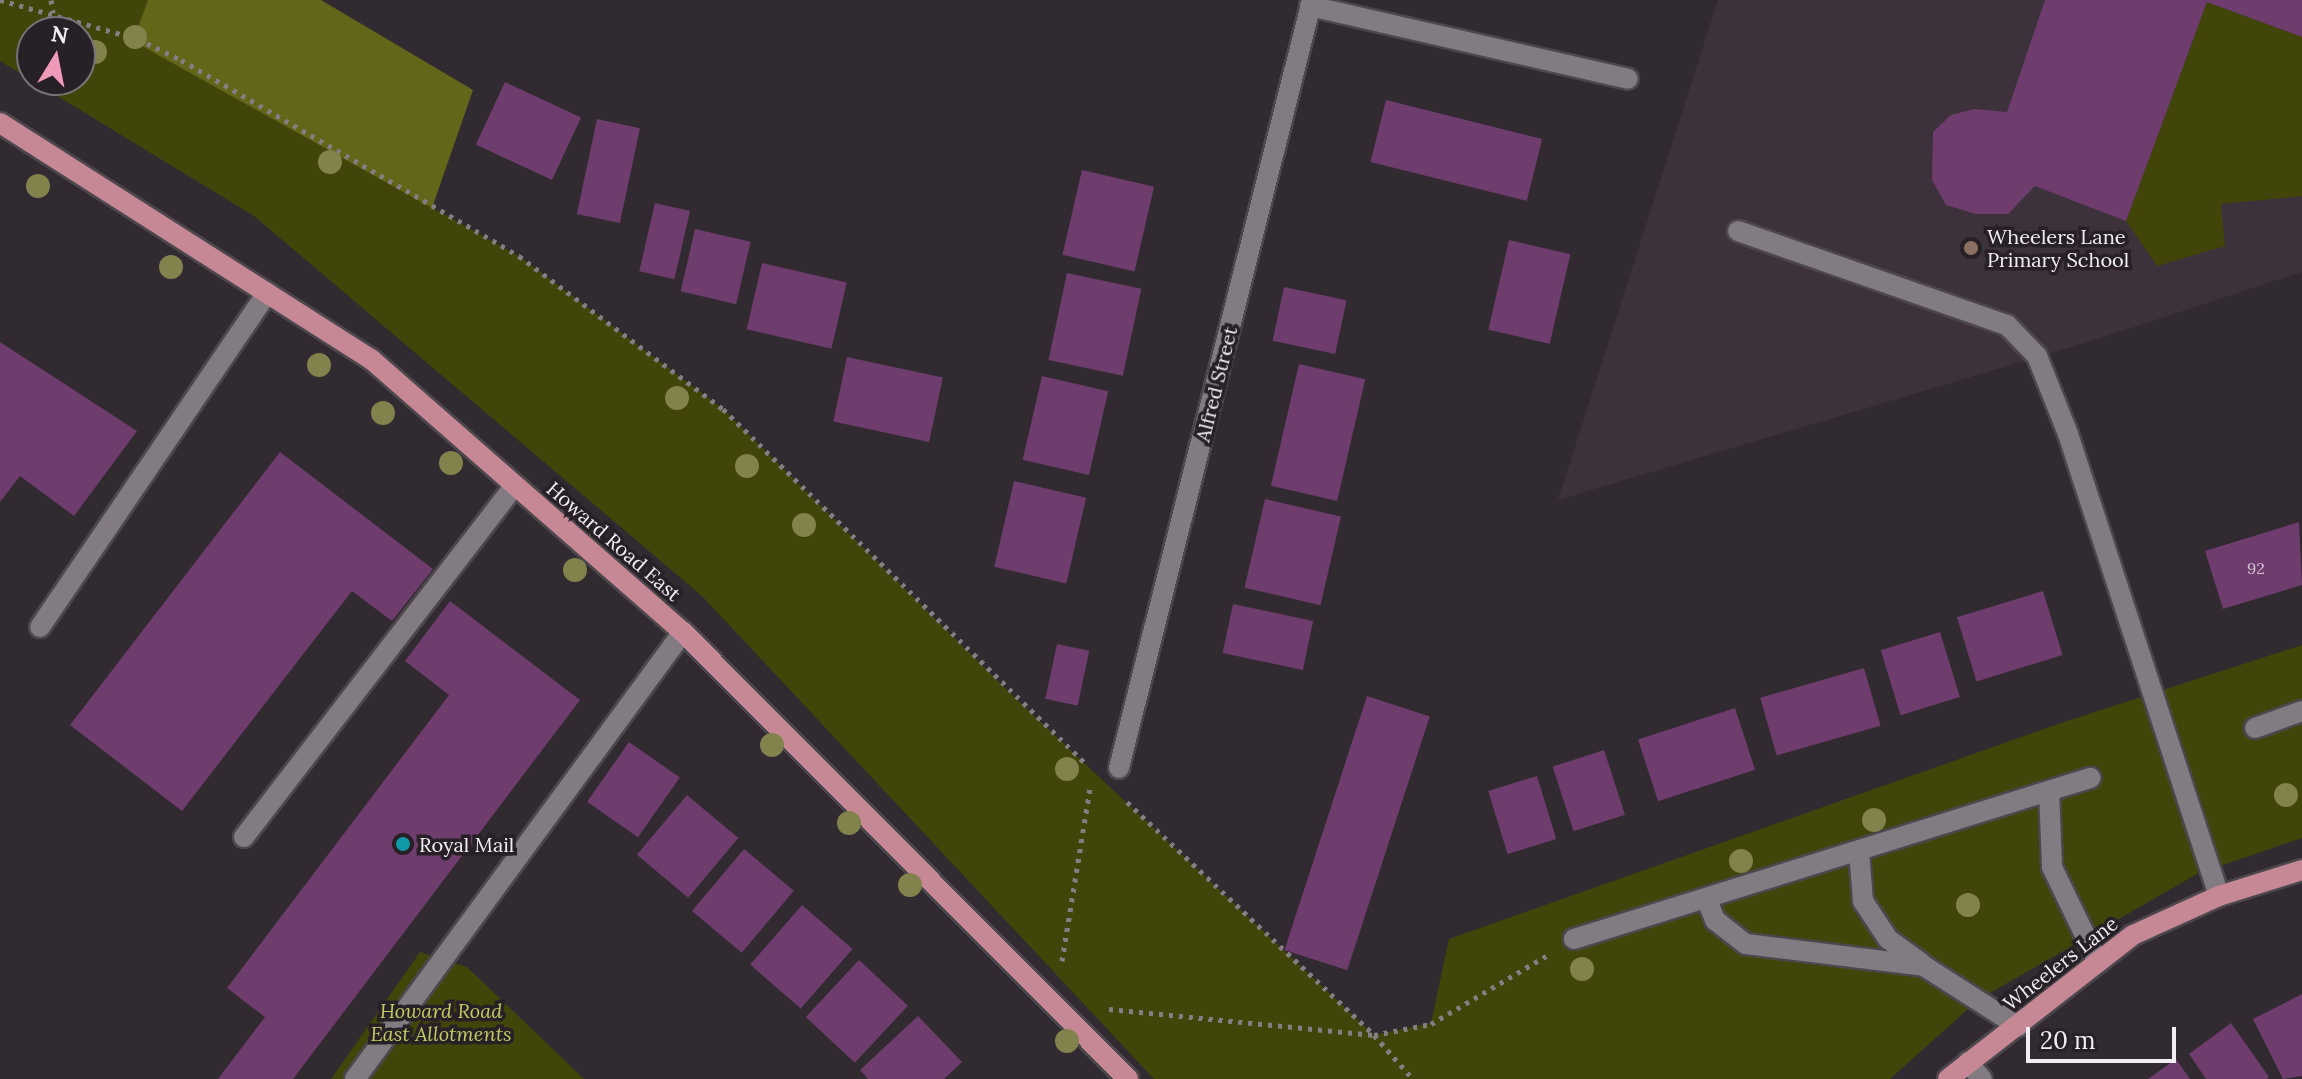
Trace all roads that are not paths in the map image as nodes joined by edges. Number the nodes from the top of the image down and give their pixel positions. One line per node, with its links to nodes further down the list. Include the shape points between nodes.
1 (1311, 3): 2 (street); 11 (street, Alfred Street)
2 (1628, 79)
3 (0, 123): 5 (main road, Howard Road East)
4 (1738, 231): 17 (street, via 2007,325 2037,356 2073,448)
5 (267, 293): 6 (main road, Howard Road East, via 371,359); 7 (street)
6 (514, 486): 8 (main road, Howard Road East); 14 (street)
7 (40, 627)
8 (683, 632): 24 (street); 25 (main road, Howard Road East)
9 (2302, 711): 10 (street)
10 (2255, 728)
11 (1119, 768)
12 (2090, 778): 13 (street)
13 (2049, 791): 15 (street); 20 (street, via 2052,867)
14 (244, 837)
15 (1859, 852): 18 (street); 21 (street, via 1863,901 1888,939)
16 (2302, 870): 17 (main road, Wheelers Lane)
17 (2219, 896): 20 (main road, Wheelers Lane, via 2133,935)
18 (1707, 900): 19 (street); 21 (street, via 1715,920 1746,944)
19 (1574, 939)
20 (2098, 962): 22 (main road, Wheelers Lane)
21 (1924, 966): 22 (street)
22 (2018, 1026): 23 (main road, Wheelers Lane)
23 (1968, 1062): 26 (main road, Wheelers Lane); 27 (street)
24 (355, 1079)
25 (1128, 1079)
26 (1948, 1079)
27 (1982, 1079)

